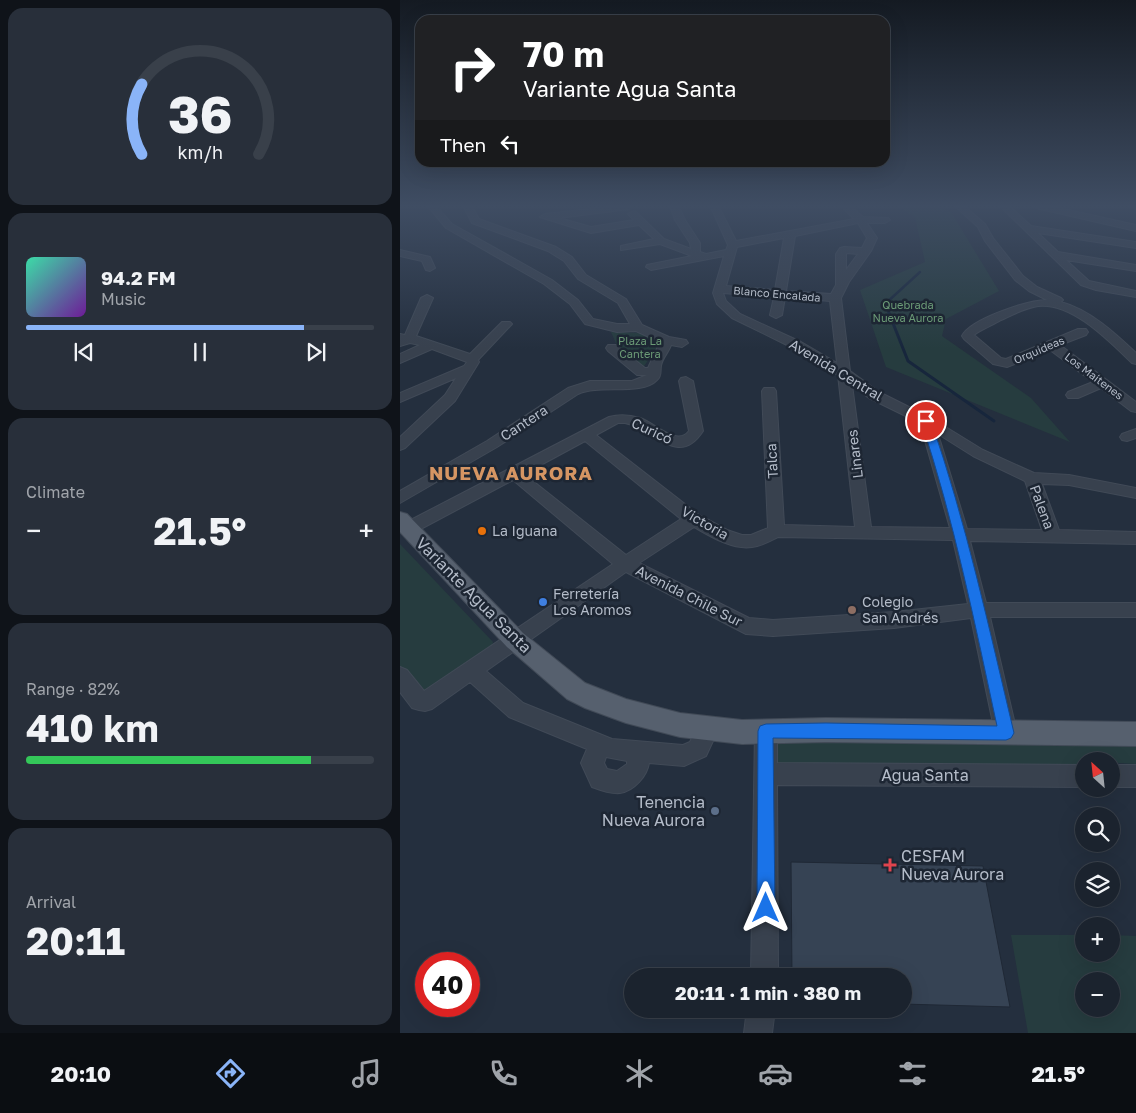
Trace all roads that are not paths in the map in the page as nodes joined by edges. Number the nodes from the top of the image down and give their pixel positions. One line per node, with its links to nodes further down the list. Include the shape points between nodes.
1 (400, 253): 14 (street, via 426,259)
2 (497, 253): 25 (street, via 548,282 574,302 589,322 617,328)
3 (559, 253): 25 (street, via 568,259 582,277 622,301)
4 (693, 253): 11 (street)
5 (707, 253): 11 (street)
6 (731, 253): 17 (street)
7 (787, 253): 19 (street)
8 (842, 253): 16 (street)
9 (864, 253): 16 (street)
10 (1000, 253): 22 (street, via 1013,272 1033,289 1056,300)
11 (698, 255): 13 (street)
12 (1057, 255): 15 (street); 18 (street, via 1080,278 1096,287)
13 (651, 267)
14 (430, 268)
15 (1136, 268)
16 (841, 284): 21 (street)
17 (718, 289): 19 (street, Blanco Encalada); 38 (street, Avenida Central, via 721,302 736,316 797,345)
18 (1136, 294)
19 (779, 295): 21 (street, Blanco Encalada); 23 (street)
20 (427, 298): 27 (street)
21 (835, 298): 38 (street, Linares)
22 (1057, 304): 29 (street, via 1040,303 1018,310 970,332 968,336); 35 (street, via 1097,326)
23 (776, 316)
24 (506, 324): 36 (street)
25 (638, 327): 28 (street)
26 (1082, 332): 32 (street, Orquideas)
27 (403, 339): 31 (street)
28 (666, 340): 30 (street); 37 (street)
29 (972, 341): 32 (street, Orquideas, via 1002,363)
30 (682, 343)
31 (431, 345): 34 (street); 36 (street)
32 (1052, 345): 40 (street, Los Maitenes)
33 (612, 348): 37 (street, via 642,372)
34 (400, 360)
35 (1136, 360)
36 (470, 364): 43 (street); 47 (street, via 450,398)
37 (655, 372): 51 (street, Cantera, via 652,380 630,387 596,385 576,390)
38 (846, 374): 45 (street, Avenida Central, via 874,395); 55 (street, Linares)
39 (686, 381): 46 (street, Curicó, via 696,431 685,443 673,442 637,422 622,418)
40 (1103, 382): 42 (street); 44 (street, Los Maitenes)
41 (769, 391): 54 (street, Talca)
42 (1073, 395)
43 (400, 398)
44 (1136, 408)
45 (926, 421): 49 (street, Avenida Central, via 978,453); 56 (street)
46 (585, 435): 48 (street); 52 (street, Victoria)
47 (400, 445)
48 (514, 473): 53 (street); 59 (street, Avenida Chile Sur)
49 (1032, 478): 50 (street, Avenida Central, via 1069,480); 57 (street, Palena)
50 (1136, 493)
51 (400, 498)
52 (693, 519): 54 (street, Victoria, via 742,541 753,541); 59 (street)
53 (404, 524): 62 (main road, Variante Agua Santa)
54 (776, 530): 55 (street, Victoria)
55 (864, 533): 56 (street, Victoria)
56 (959, 534): 57 (street, Victoria); 60 (street)
57 (1053, 537): 58 (street, Victoria)
58 (1136, 538)
59 (625, 564): 60 (street, Avenida Chile Sur, via 746,626 773,628 894,620); 62 (street)
60 (979, 610): 61 (street, Avenida Chile Sur); 67 (street)
61 (1136, 610)
62 (515, 640): 63 (street); 65 (main road, Variante Agua Santa, via 576,691 594,700 671,723)
63 (472, 671): 64 (street, via 425,702 419,701); 69 (street, via 516,710)
64 (400, 676)
65 (708, 728): 66 (main road, Variante Agua Santa); 70 (street, via 698,749 684,756)
66 (766, 731): 67 (main road, Variante Agua Santa); 71 (street)
67 (1006, 733): 68 (main road, Variante Agua Santa)
68 (1136, 734)
69 (601, 745): 70 (street); 70 (street, via 592,763 600,779 620,782 637,770)
70 (640, 751)
71 (766, 774): 72 (street, Agua Santa); 75 (street)
72 (1075, 776)
73 (1120, 776): 74 (street)
74 (1136, 776)
75 (764, 968)
76 (760, 1018): 77 (street)
77 (758, 1033)

